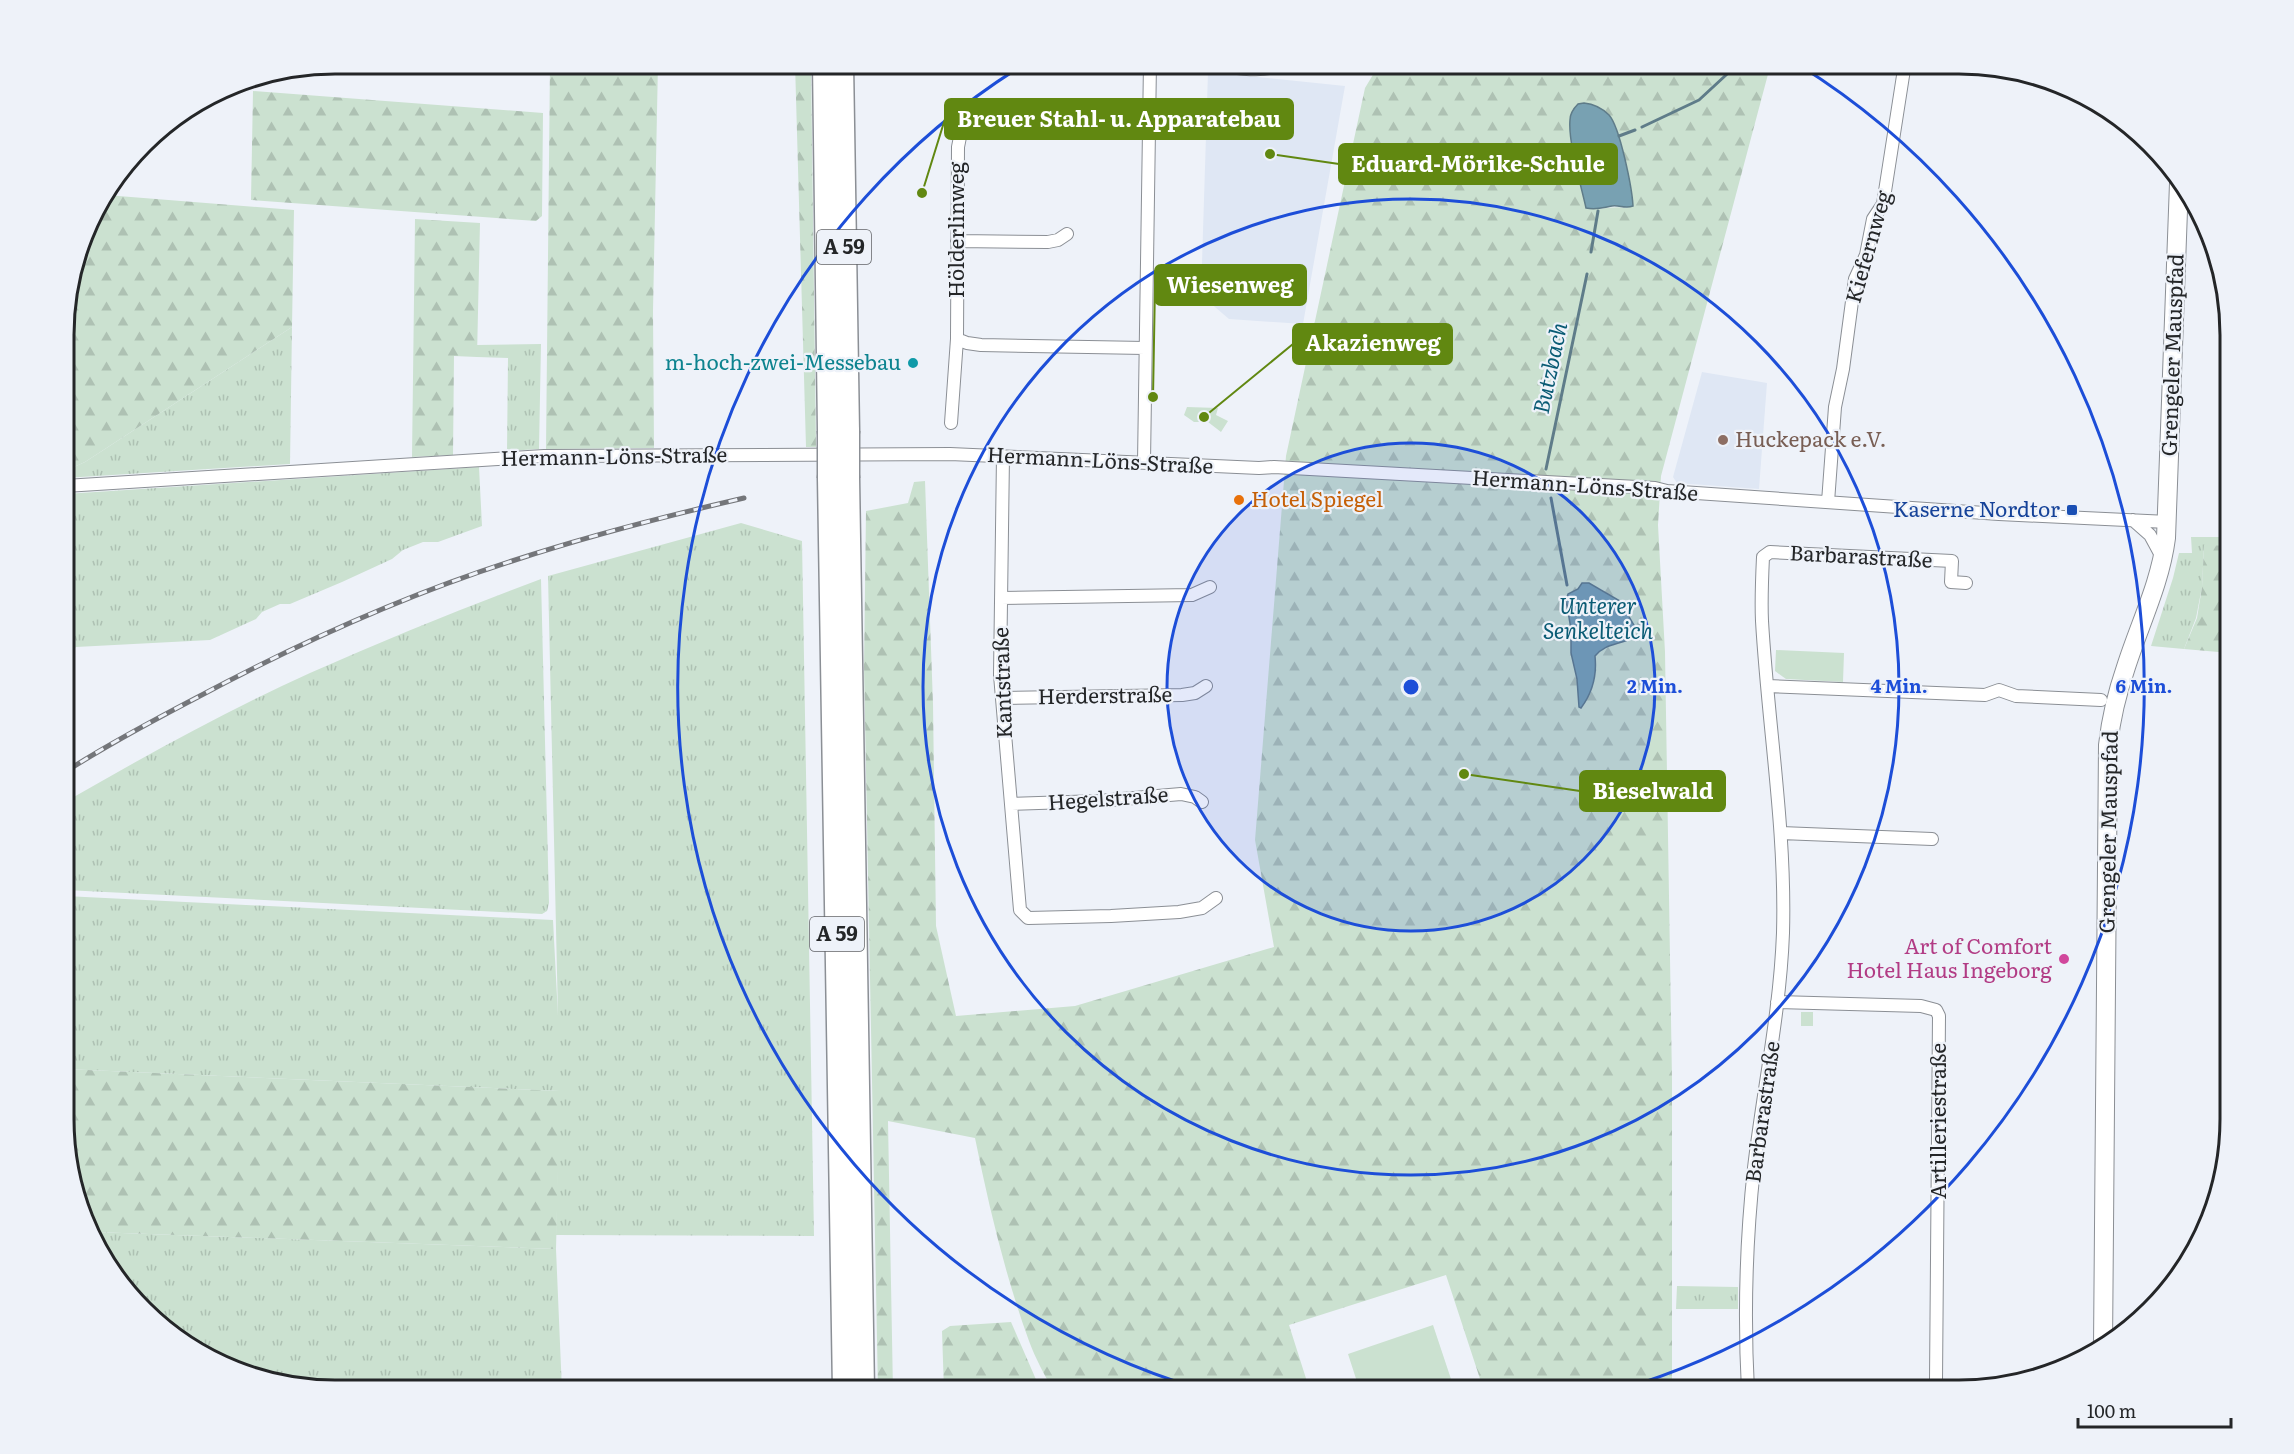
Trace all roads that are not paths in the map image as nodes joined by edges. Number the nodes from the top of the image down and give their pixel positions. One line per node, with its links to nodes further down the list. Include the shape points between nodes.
1 (824, 74): 12 (highway, A 59)
2 (842, 74): 12 (highway, A 59)
3 (1150, 74): 5 (street)
4 (1903, 74): 17 (street, Kiefernweg, via 1883,204 1873,219 1851,302 1835,406)
5 (1148, 121): 8 (street, Hölderlinweg, via 962,127 958,147); 10 (street)
6 (2179, 194): 19 (main road, Grengeler Mauspfad)
7 (1067, 234): 8 (street, via 1048,242)
8 (957, 241): 9 (street, Hölderlinweg)
9 (957, 339): 10 (street, via 981,345); 11 (street, Hölderlinweg)
10 (1145, 348): 14 (street)
11 (951, 423)
12 (838, 431): 15 (highway, A 59, bridge)
13 (1003, 456): 14 (street, Hermann-Löns-Straße); 16 (street, Hermann-Löns-Straße, via 535,457); 23 (street, Kantstraße)
14 (1144, 462): 17 (street, Hermann-Löns-Straße, via 1655,488)
15 (839, 478): 35 (highway, A 59); 36 (highway, A 59)
16 (74, 485)
17 (1828, 502): 18 (street, Hermann-Löns-Straße)
18 (2133, 520): 19 (street, Hermann-Löns-Straße); 20 (street, via 2150,535)
19 (2168, 522): 20 (main road, Grengeler Mauspfad)
20 (2163, 559): 34 (main road, Grengeler Mauspfad, via 2115,702 2108,754)
21 (1966, 583): 25 (street, Barbarastraße, via 1951,582 1952,561 1770,552 1763,557 1762,610)
22 (1210, 587): 23 (street, via 1192,595)
23 (1001, 598): 26 (street, Kantstraße)
24 (1206, 686): 26 (street, Herderstraße, via 1197,693 1182,695)
25 (1768, 686): 27 (street, via 1985,695 1999,690 2016,696); 30 (street, Barbarastraße)
26 (1002, 698): 29 (street, Kantstraße)
27 (2101, 700)
28 (1202, 802): 29 (street, Hegelstraße, via 1181,794)
29 (1012, 804): 32 (street, Kantstraße, via 1020,909 1028,918 1132,916 1202,908)
30 (1781, 833): 31 (street); 33 (street, Barbarastraße, via 1783,931)
31 (1932, 839)
32 (1216, 898)
33 (1778, 1002): 37 (street, Barbarastraße, via 1749,1227); 38 (street, Artilleriestraße, via 1921,1006 1936,1010 1939,1016)
34 (2103, 1337)
35 (844, 1380)
36 (862, 1380)
37 (1748, 1380)
38 (1935, 1380)

